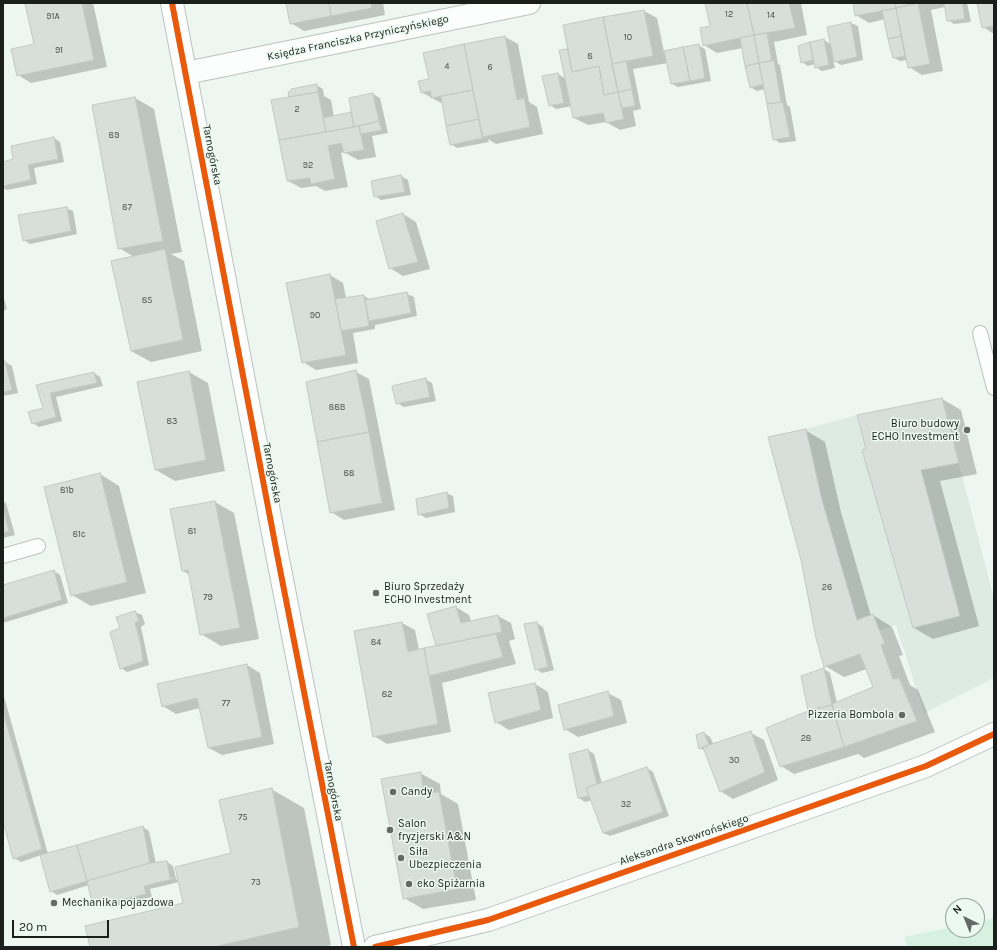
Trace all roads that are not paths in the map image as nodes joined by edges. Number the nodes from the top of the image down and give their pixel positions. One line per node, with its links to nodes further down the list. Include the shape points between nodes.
1 (172, 3): 3 (street, Tarnogórska)
2 (529, 3): 3 (street, Księdza Franciszka Przyniczyńskiego)
3 (186, 73): 9 (street, Tarnogórska)
4 (980, 333): 5 (lane)
5 (994, 388)
6 (38, 546): 7 (lane)
7 (3, 556)
8 (994, 734): 10 (street, Aleksandra Skowrońskiego, via 926,766 488,920)
9 (354, 947)
10 (374, 947)

